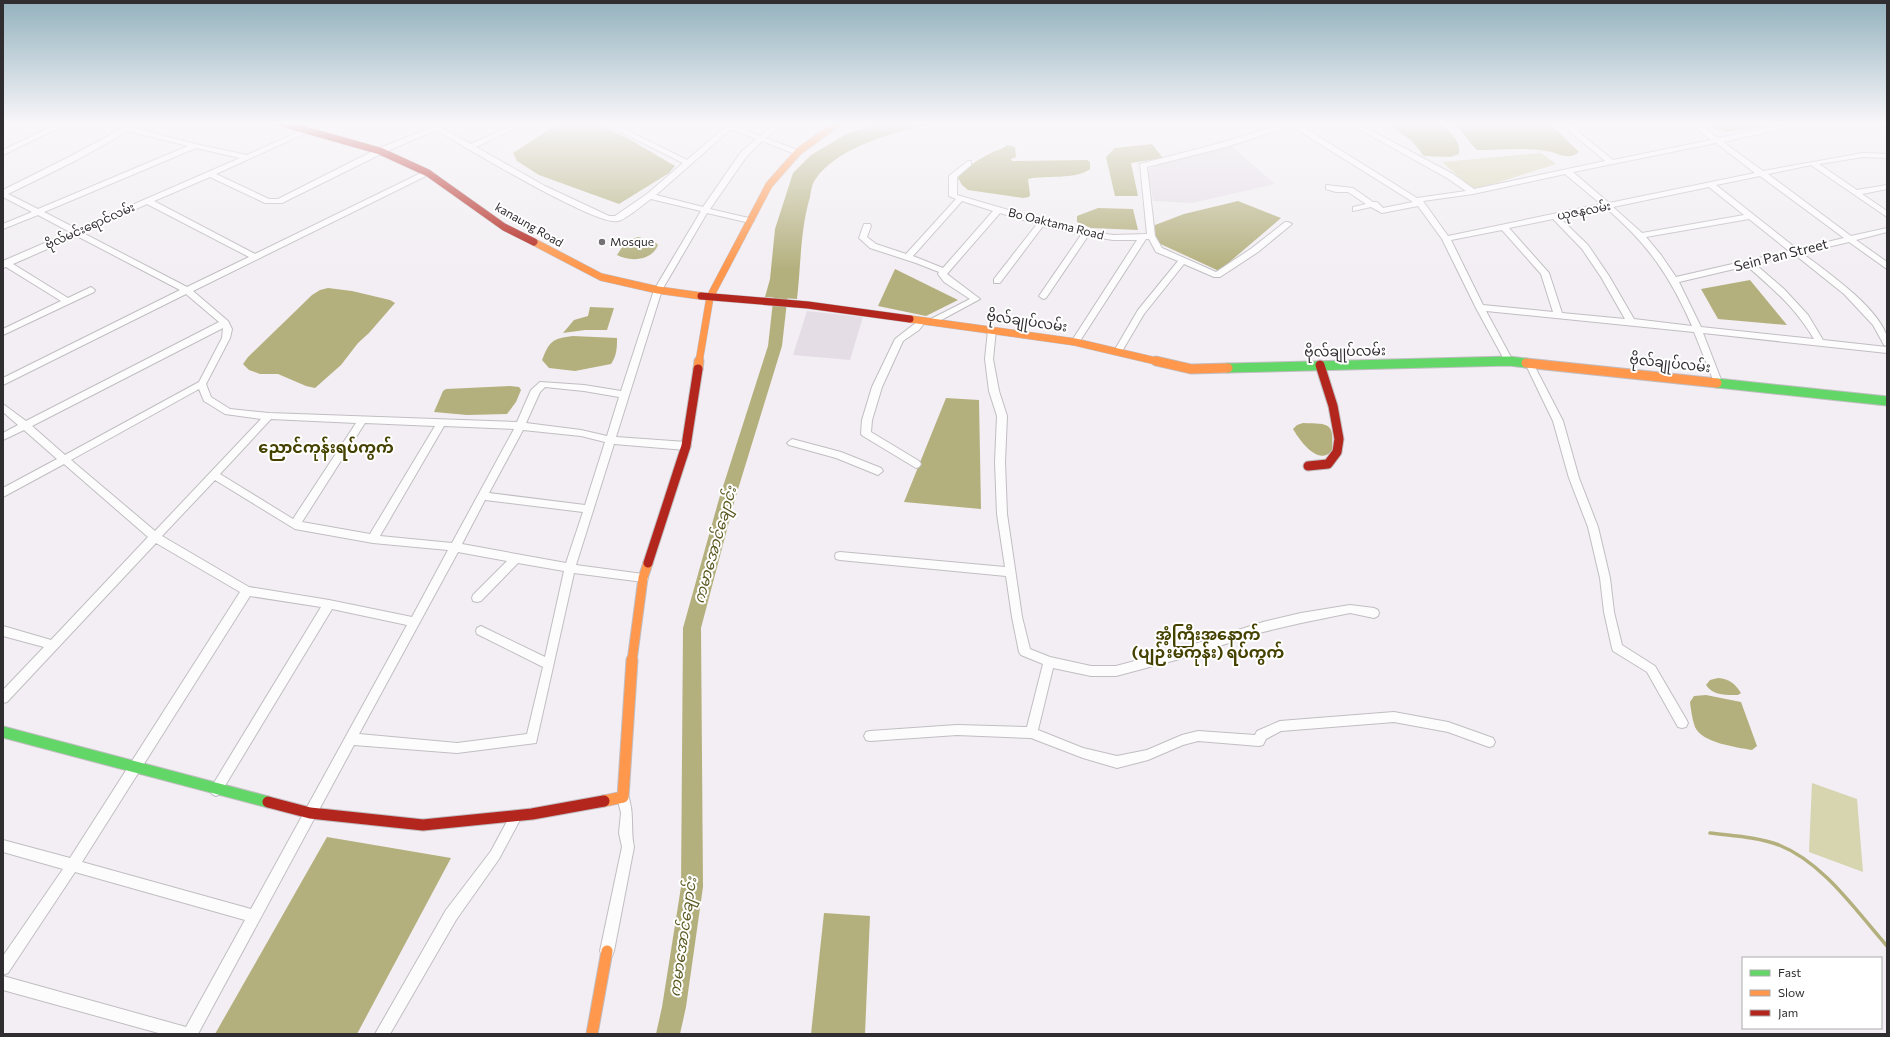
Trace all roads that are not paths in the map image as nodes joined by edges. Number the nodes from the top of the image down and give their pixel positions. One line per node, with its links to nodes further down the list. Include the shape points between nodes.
1 (48, 171): 26 (street)
2 (135, 171): 36 (street)
3 (216, 171): 20 (street, ဗိုလ်မင်းရောင်လမ်း)
4 (338, 171): 20 (street, via 279,201 268,201)
5 (425, 171): 19 (street, kanaung Road)
6 (513, 171): 27 (street, via 542,188 607,218 617,219)
7 (679, 171): 27 (street)
8 (732, 171): 34 (street)
9 (781, 171): 40 (street, via 769,185)
10 (958, 171): 28 (street, via 953,176 953,196)
11 (1143, 171): 49 (street, via 1148,204)
12 (1370, 171): 30 (street)
13 (1441, 171): 24 (street)
14 (1565, 171): 24 (street)
15 (1567, 171): 32 (street)
16 (1764, 171): 18 (street, ယုဇနလမ်း)
17 (1824, 171): 25 (street)
18 (1761, 172): 21 (street, ယုဇနလမ်း); 51 (street)
19 (428, 173): 54 (street); 65 (street, kanaung Road, via 504,227 601,277)
20 (210, 174): 29 (street, ဗိုလ်မင်းရောင်လမ်း)
21 (1710, 184): 32 (street, ယုဇနလမ်း); 38 (street)
22 (1329, 187): 31 (street, via 1350,190)
23 (1887, 187): 25 (street)
24 (1473, 192): 30 (street)
25 (1855, 192): 37 (street)
26 (3, 194): 36 (street)
27 (650, 196): 34 (street)
28 (961, 198): 35 (street); 55 (street)
29 (147, 201): 47 (street, ဗိုလ်မင်းရောင်လမ်း); 54 (street)
30 (1418, 201): 31 (street, via 1384,211); 52 (street)
31 (1374, 204): 33 (street)
32 (1607, 207): 39 (street, ယုဇနလမ်း); 50 (street)
33 (1356, 209)
34 (705, 210): 40 (street); 65 (street)
35 (998, 210): 41 (street, Bo Oaktama Road); 60 (street, Bo Oaktama Road)
36 (38, 212): 44 (street); 47 (street)
37 (1887, 215)
38 (1751, 216): 50 (street); 53 (street)
39 (1555, 217): 45 (street, ယုဇနလမ်း); 75 (street, via 1585,247)
40 (750, 221): 67 (street)
41 (1042, 222): 48 (street, Bo Oaktama Road); 62 (street)
42 (1288, 224): 56 (street, via 1217,275)
43 (867, 226): 55 (street, via 863,238 870,244)
44 (3, 227)
45 (1504, 227): 52 (street, ယုဇနလမ်း); 71 (street, via 1545,273)
46 (1887, 230): 51 (street, Sein Pan Street)
47 (77, 232): 58 (street, ဗိုလ်မင်းရောင်လမ်း); 64 (street)
48 (1086, 233): 49 (street, Bo Oaktama Road, via 1113,238); 66 (street)
49 (1147, 236): 56 (street, via 1159,250); 81 (street)
50 (1641, 236): 61 (street)
51 (1850, 238): 53 (street, Sein Pan Street); 59 (street)
52 (1446, 239): 70 (street)
53 (1794, 252): 57 (street, Sein Pan Street); 83 (street, via 1847,292 1876,323)
54 (255, 257): 64 (street)
55 (908, 257): 60 (street)
56 (1183, 260): 85 (street, via 1141,312)
57 (1749, 263): 61 (street, Sein Pan Street); 82 (street, via 1806,317)
58 (5, 264): 68 (street)
59 (1887, 266)
60 (945, 272): 74 (street, via 942,274 947,280 976,299)
61 (1675, 280): 79 (street)
62 (997, 281)
63 (91, 290): 68 (street)
64 (187, 290): 76 (street); 89 (street)
65 (658, 290): 67 (street, kanaung Road); 92 (street)
66 (1043, 296)
67 (710, 297): 69 (street, kanaung Road); 103 (street)
68 (67, 302): 77 (street)
69 (808, 305): 72 (street, ဗိုလ်ချုပ်လမ်း)
70 (1480, 308): 71 (street); 86 (street)
71 (1559, 316): 75 (street)
72 (922, 321): 74 (street, ဗိုလ်ချုပ်လမ်း); 105 (street, via 899,339 877,387 867,420 866,434)
73 (3, 322): 77 (street)
74 (932, 322): 78 (street, ဗိုလ်ချုပ်လမ်း)
75 (1631, 322): 79 (street)
76 (225, 323): 91 (street, via 228,329 226,338); 98 (street)
77 (12, 328): 80 (street)
78 (992, 330): 81 (street, ဗိုလ်ချုပ်လမ်း); 119 (street, via 989,359 994,390 1002,416 1001,491)
79 (1698, 330): 82 (street); 90 (street)
80 (3, 332)
81 (1075, 342): 85 (street, ဗိုလ်ချုပ်လမ်း)
82 (1820, 343): 84 (street)
83 (1887, 343)
84 (1887, 350)
85 (1118, 351): 88 (street, ဗိုလ်ချုပ်လမ်း, via 1191,369)
86 (1509, 361): 87 (street, ဗိုလ်ချုပ်လမ်း); 88 (street, ဗိုလ်ချုပ်လမ်း)
87 (1529, 363): 90 (street, ဗိုလ်ချုပ်လမ်း); 132 (street, via 1558,421 1574,478 1593,527 1617,648 1651,669)
88 (1320, 365): 106 (street, via 1338,438 1338,448 1328,464)
89 (3, 382)
90 (1718, 382): 93 (street, ဗိုလ်ချုပ်လမ်း)
91 (202, 384): 95 (street, via 207,399 228,412); 104 (street)
92 (625, 394): 99 (street, via 543,384 536,390); 101 (street)
93 (1887, 401)
94 (3, 407): 98 (street)
95 (269, 416): 96 (street); 108 (street)
96 (363, 419): 97 (street); 112 (street)
97 (441, 423): 99 (street); 114 (street)
98 (25, 426): 100 (street); 104 (street)
99 (520, 426): 101 (street, via 581,433); 110 (street)
100 (3, 438)
101 (610, 440): 103 (street); 111 (street)
102 (792, 443): 107 (street, via 838,455)
103 (686, 446): 120 (street)
104 (64, 459): 109 (street); 113 (street)
105 (916, 464)
106 (1308, 466)
107 (878, 471)
108 (214, 475): 112 (street); 113 (street)
109 (3, 493)
110 (483, 496): 111 (street); 115 (street)
111 (589, 509): 118 (street)
112 (295, 525): 114 (street)
113 (155, 537): 121 (street); 128 (street)
114 (373, 538): 115 (street)
115 (456, 547): 117 (street); 125 (street)
116 (840, 556): 119 (street)
117 (515, 558): 118 (street); 122 (street)
118 (570, 568): 120 (street); 130 (street)
119 (1011, 572): 129 (street, via 1025,652)
120 (643, 578): 140 (street, via 631,667)
121 (247, 592): 123 (street); 138 (street)
122 (477, 598)
123 (329, 604): 125 (street); 139 (street)
124 (1374, 613): 129 (street, via 1350,610 1301,618 1116,671 1091,671)
125 (414, 622): 136 (street)
126 (482, 631): 130 (street)
127 (3, 632): 128 (street)
128 (53, 645): 131 (street)
129 (1049, 662): 134 (street)
130 (548, 664): 136 (street, via 532,739 456,748)
131 (3, 698)
132 (1682, 723)
133 (3, 732): 138 (street)
134 (1031, 733): 135 (street, via 957,730); 137 (street, via 1083,753 1117,762 1148,755 1198,736 1259,741 1261,735 1280,726 1394,717 1437,724)
135 (870, 736)
136 (351, 739): 141 (street)
137 (1489, 742)
138 (135, 767): 139 (street); 144 (street)
139 (216, 790): 141 (street)
140 (623, 797): 142 (street); 146 (street, via 627,813 625,833 628,847)
141 (310, 813): 142 (street, via 423,825); 145 (street)
142 (516, 816): 150 (street, via 495,855 451,915)
143 (3, 846): 144 (street)
144 (72, 866): 145 (street); 147 (street)
145 (254, 916): 149 (street)
146 (606, 951): 151 (street)
147 (3, 968)
148 (3, 983): 149 (street)
149 (188, 1034)
150 (382, 1034)
151 (592, 1034)

